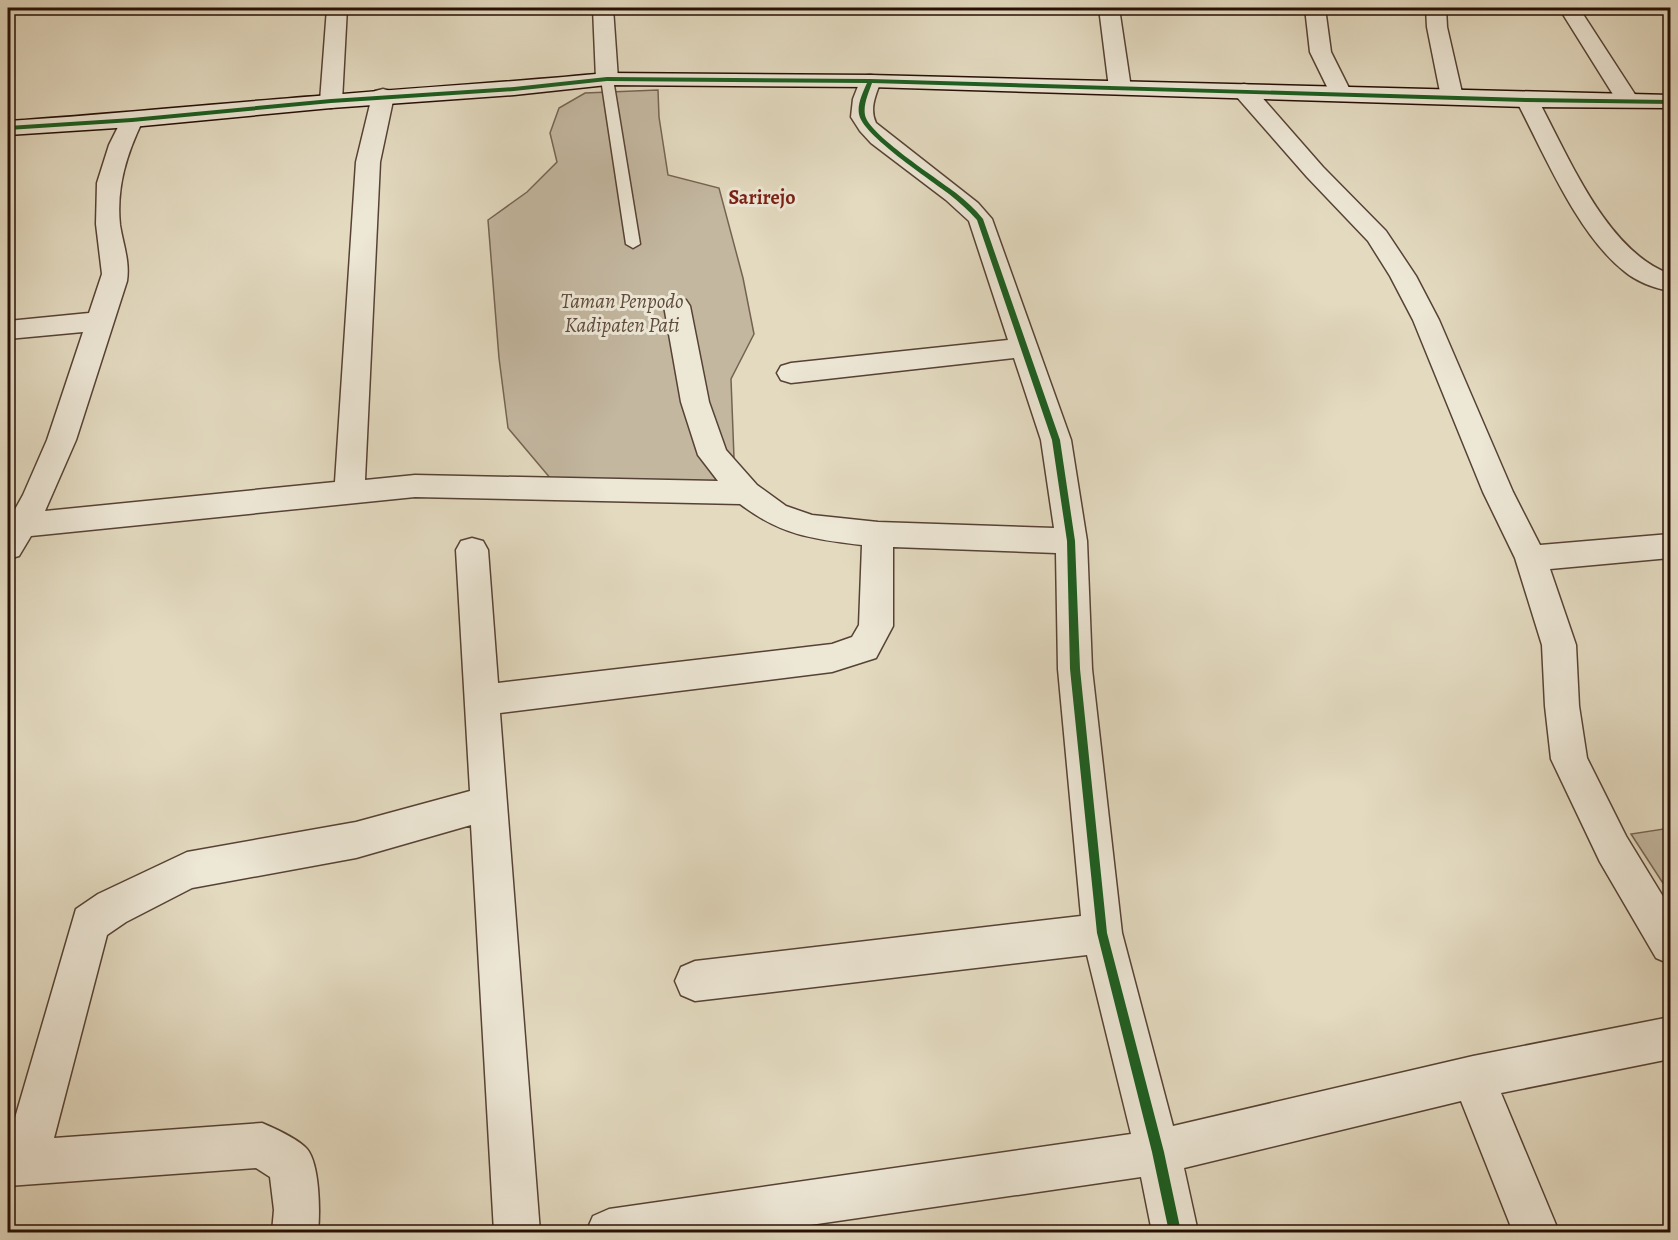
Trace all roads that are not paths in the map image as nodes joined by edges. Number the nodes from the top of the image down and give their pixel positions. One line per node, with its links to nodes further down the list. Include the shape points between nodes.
1 (337, 8): 15 (street)
2 (603, 8): 7 (street)
3 (1109, 8): 9 (street)
4 (1315, 8): 11 (street, via 1324,63)
5 (1436, 8): 13 (street)
6 (1569, 8): 14 (street)
7 (607, 79): 8 (street); 12 (street); 20 (lane)
8 (870, 81): 9 (street); 25 (street, via 861,114 867,125 959,197 980,219)
9 (1120, 88): 10 (street)
10 (1244, 91): 11 (street); 34 (street, via 1377,236 1403,276)
11 (1341, 94): 13 (street)
12 (383, 96): 15 (street); 27 (street, via 368,162)
13 (1452, 97): 16 (street)
14 (1628, 99): 16 (street); 17 (street)
15 (331, 100): 18 (street)
16 (1527, 100): 21 (street, via 1605,235 1640,271)
17 (1671, 102)
18 (132, 120): 19 (street); 23 (street, via 114,157 108,227 116,258)
19 (8, 128)
20 (633, 244)
21 (1671, 283)
22 (677, 306): 28 (street, via 695,402 713,454)
23 (100, 321): 24 (street); 30 (street, via 79,393)
24 (8, 330)
25 (1024, 347): 26 (street); 31 (street, via 1056,440)
26 (791, 373)
27 (349, 492): 28 (street, via 415,486); 30 (street)
28 (746, 493): 29 (street, via 775,514 811,527)
29 (878, 534): 31 (street); 35 (street, via 876,626 864,648 832,658)
30 (13, 539)
31 (1071, 541): 37 (street, via 1075,669)
32 (1671, 546): 34 (street)
33 (472, 550): 35 (street)
34 (1531, 558): 38 (street, via 1559,645 1569,759 1613,849)
35 (482, 700): 36 (street)
36 (489, 803): 43 (street, via 356,840 187,870 90,923); 45 (street)
37 (1102, 933): 39 (street); 42 (street)
38 (1671, 944)
39 (695, 981)
40 (1671, 1038): 41 (street)
41 (1473, 1077): 42 (street); 48 (street)
42 (1158, 1152): 46 (street); 47 (street)
43 (16, 1164): 44 (street, via 262,1145 291,1165 297,1210)
44 (295, 1233)
45 (517, 1233)
46 (609, 1233)
47 (1175, 1233)
48 (1536, 1233)

